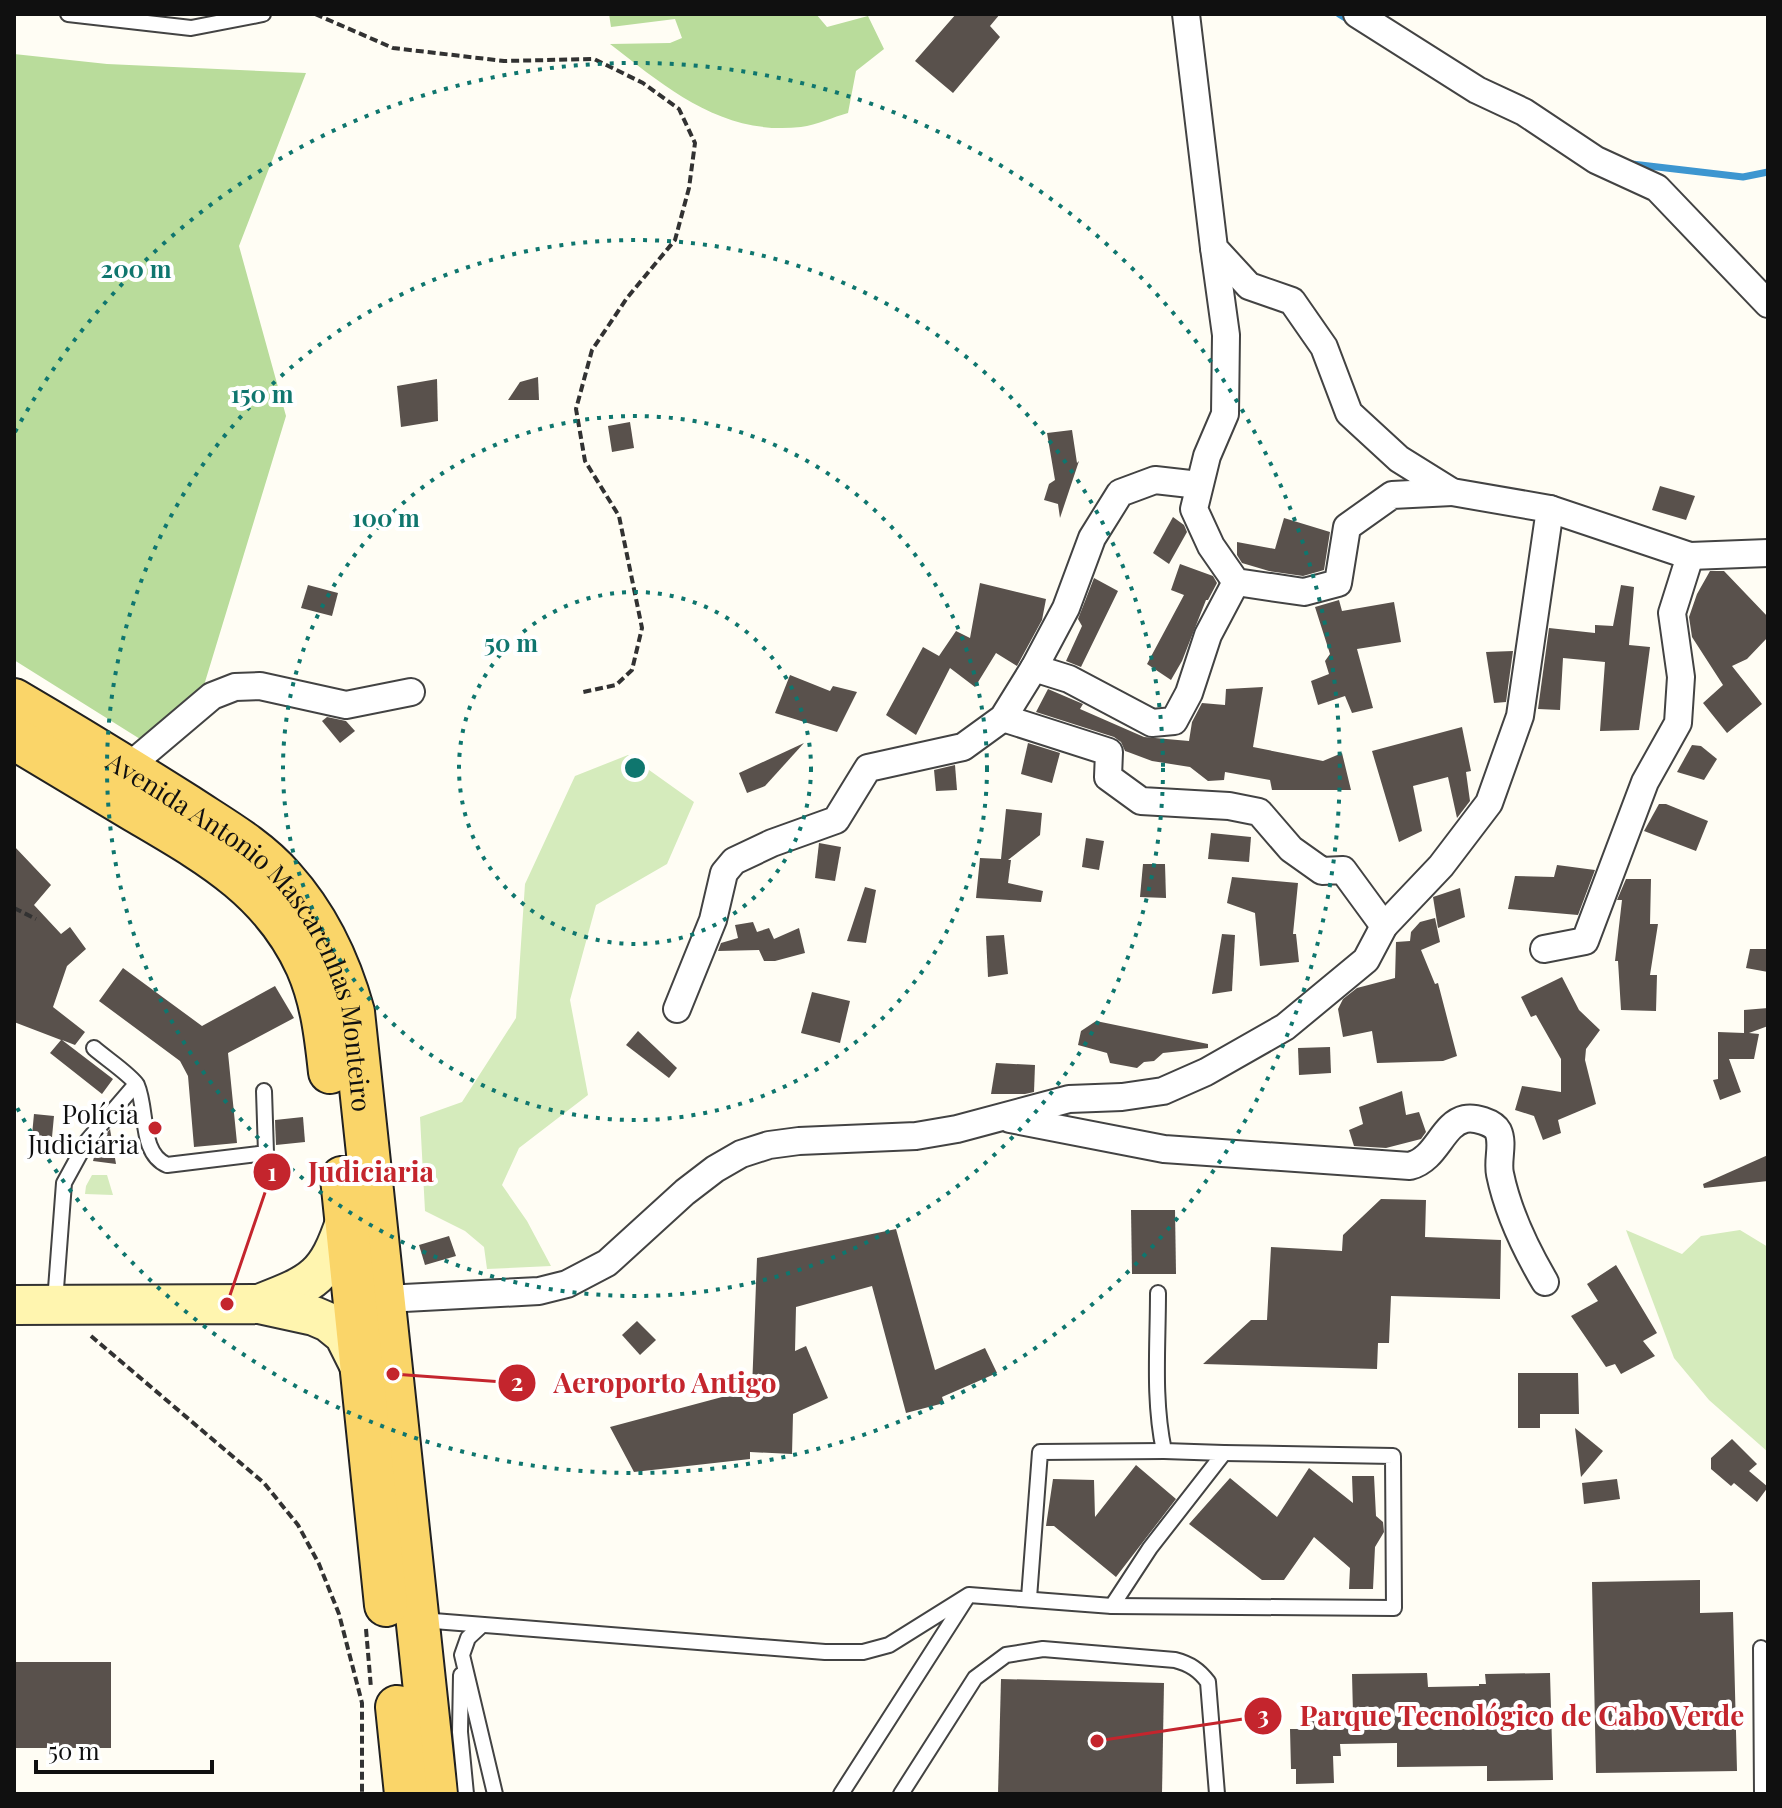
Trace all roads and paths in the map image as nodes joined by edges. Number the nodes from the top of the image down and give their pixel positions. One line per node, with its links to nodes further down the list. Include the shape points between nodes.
1 (68, 14): 2 (lane, via 191,28)
2 (263, 14)
3 (315, 14): 16 (path, via 393,48 504,61 594,59 643,83 679,109 695,143 675,240 592,350 576,409 585,461 619,516 642,628 632,670 616,685)
4 (1186, 14): 6 (street)
5 (1357, 14): 7 (street, via 1596,160 1657,188)
6 (1214, 248): 8 (street, via 1226,335 1225,414); 9 (street, via 1249,286 1292,301 1324,347 1349,413 1399,459)
7 (1768, 304)
8 (1199, 485): 13 (street, via 1194,509); 14 (street, via 1155,480 1120,493 1092,538 1066,608)
9 (1452, 492): 10 (street); 13 (street, via 1392,495 1347,527 1338,583 1304,592)
10 (1550, 509): 12 (street); 23 (street, via 1520,716 1489,803 1441,866)
11 (1768, 553): 12 (street)
12 (1690, 556): 24 (street, via 1672,613 1681,677 1678,723 1645,782 1585,941)
13 (1236, 582): 14 (street, via 1174,721 1152,723 1069,679)
14 (1034, 668): 18 (street)
15 (411, 692): 20 (street, via 346,705 260,686 235,687 212,696)
16 (583, 692)
17 (14, 700): 20 (main road, Avenida Antonio Mascarenhas Monteiro)
18 (1003, 718): 23 (street, via 1109,752 1108,777 1141,801 1259,812 1291,849 1322,871 1343,870); 25 (street, via 963,747 868,768 836,820 734,861 724,873 713,920)
19 (14, 738): 32 (main road, Avenida Antonio Mascarenhas Monteiro, via 192,844 241,878 278,918 307,966 324,1019)
20 (127, 768): 35 (main road, Avenida Antonio Mascarenhas Monteiro, via 259,854 302,900 334,954 353,1012)
21 (14, 908): 22 (path)
22 (36, 919)
23 (1384, 926): 31 (street, via 1366,960 1321,999 1285,1027 1206,1072 1163,1091 1069,1099)
24 (1544, 949)
25 (677, 1009)
26 (94, 1048): 29 (lane)
27 (1768, 1071): 28 (path)
28 (1768, 1077)
29 (136, 1084): 30 (lane, via 154,1154 161,1163 174,1166 266,1153); 38 (lane, via 87,1141 64,1183)
30 (264, 1091)
31 (1002, 1118): 33 (street, via 1164,1149 1410,1166 1428,1157 1455,1123 1476,1119 1499,1133 1503,1188 1518,1232); 35 (street, via 916,1136 769,1145 715,1169 607,1263 567,1284 539,1291)
32 (346, 1219): 36 (main road, via 321,1272 306,1285); 39 (main road, Avenida Antonio Mascarenhas Monteiro)
33 (1545, 1282)
34 (1158, 1293): 40 (lane, via 1156,1399)
35 (385, 1299): 45 (main road, Avenida Antonio Mascarenhas Monteiro)
36 (259, 1304): 38 (main road); 39 (main road, via 328,1322 344,1335)
37 (14, 1305): 38 (main road)
38 (55, 1306): 49 (path, via 264,1483 298,1525 339,1614 362,1703)
39 (361, 1369): 50 (main road, Avenida Antonio Mascarenhas Monteiro)
40 (1164, 1451): 41 (lane); 43 (lane, via 1040,1452)
41 (1224, 1453): 44 (lane); 44 (lane, via 1393,1456 1394,1608)
42 (969, 1595): 43 (lane); 46 (lane, via 889,1645 863,1652); 54 (lane)
43 (1029, 1598): 44 (lane)
44 (1112, 1606)
45 (417, 1620): 46 (lane); 51 (main road, Avenida Antonio Mascarenhas Monteiro)
46 (482, 1625): 48 (lane, via 468,1638)
47 (1761, 1648): 57 (lane)
48 (462, 1655): 52 (lane, via 460,1732); 53 (lane)
49 (362, 1794)
50 (406, 1794)
51 (436, 1794)
52 (466, 1794)
53 (495, 1794)
54 (841, 1794)
55 (901, 1794): 56 (lane, via 975,1678 1006,1655 1043,1649 1175,1660 1201,1673 1208,1682)
56 (1217, 1794)
57 (1762, 1794)

